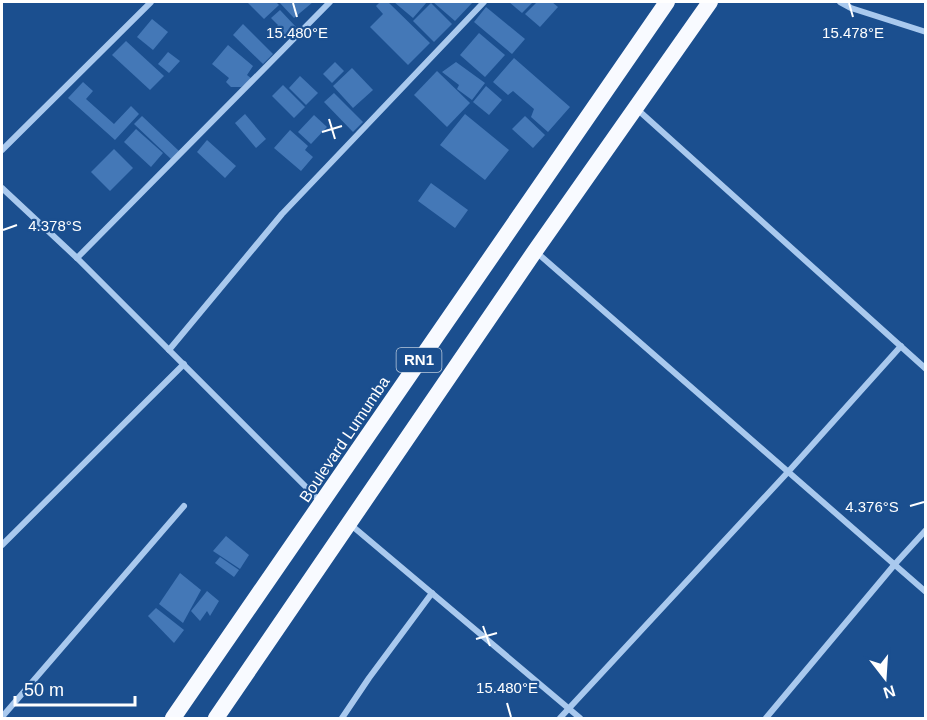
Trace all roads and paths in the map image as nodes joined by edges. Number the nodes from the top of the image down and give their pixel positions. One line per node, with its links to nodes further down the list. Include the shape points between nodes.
1 (151, 2): 11 (street)
2 (330, 2): 14 (street)
3 (484, 2): 16 (street, via 282,214)
4 (667, 2): 20 (highway, Boulevard Lumumba / RN1)
5 (710, 2): 10 (highway, RN1)
6 (840, 2): 8 (street)
7 (857, 2): 8 (street)
8 (851, 8): 9 (street)
9 (926, 32)
10 (635, 107): 13 (highway, RN1); 15 (street)
11 (2, 150)
12 (2, 188): 14 (street)
13 (535, 251): 19 (street); 22 (highway, RN1)
14 (77, 258): 16 (street)
15 (902, 346): 18 (street); 19 (street)
16 (169, 350): 17 (street)
17 (184, 364): 20 (street); 24 (street)
18 (926, 369)
19 (788, 472): 25 (street); 28 (street)
20 (322, 503): 30 (highway, Boulevard Lumumba / RN1)
21 (184, 506): 29 (street)
22 (348, 523): 27 (street); 31 (highway, RN1)
23 (926, 530): 25 (street)
24 (2, 544)
25 (895, 564): 26 (street); 35 (street)
26 (926, 592)
27 (432, 593): 28 (street); 32 (street)
28 (568, 709): 33 (street); 34 (street)
29 (2, 717)
30 (173, 718)
31 (216, 718)
32 (342, 718)
33 (560, 718)
34 (580, 718)
35 (766, 718)

